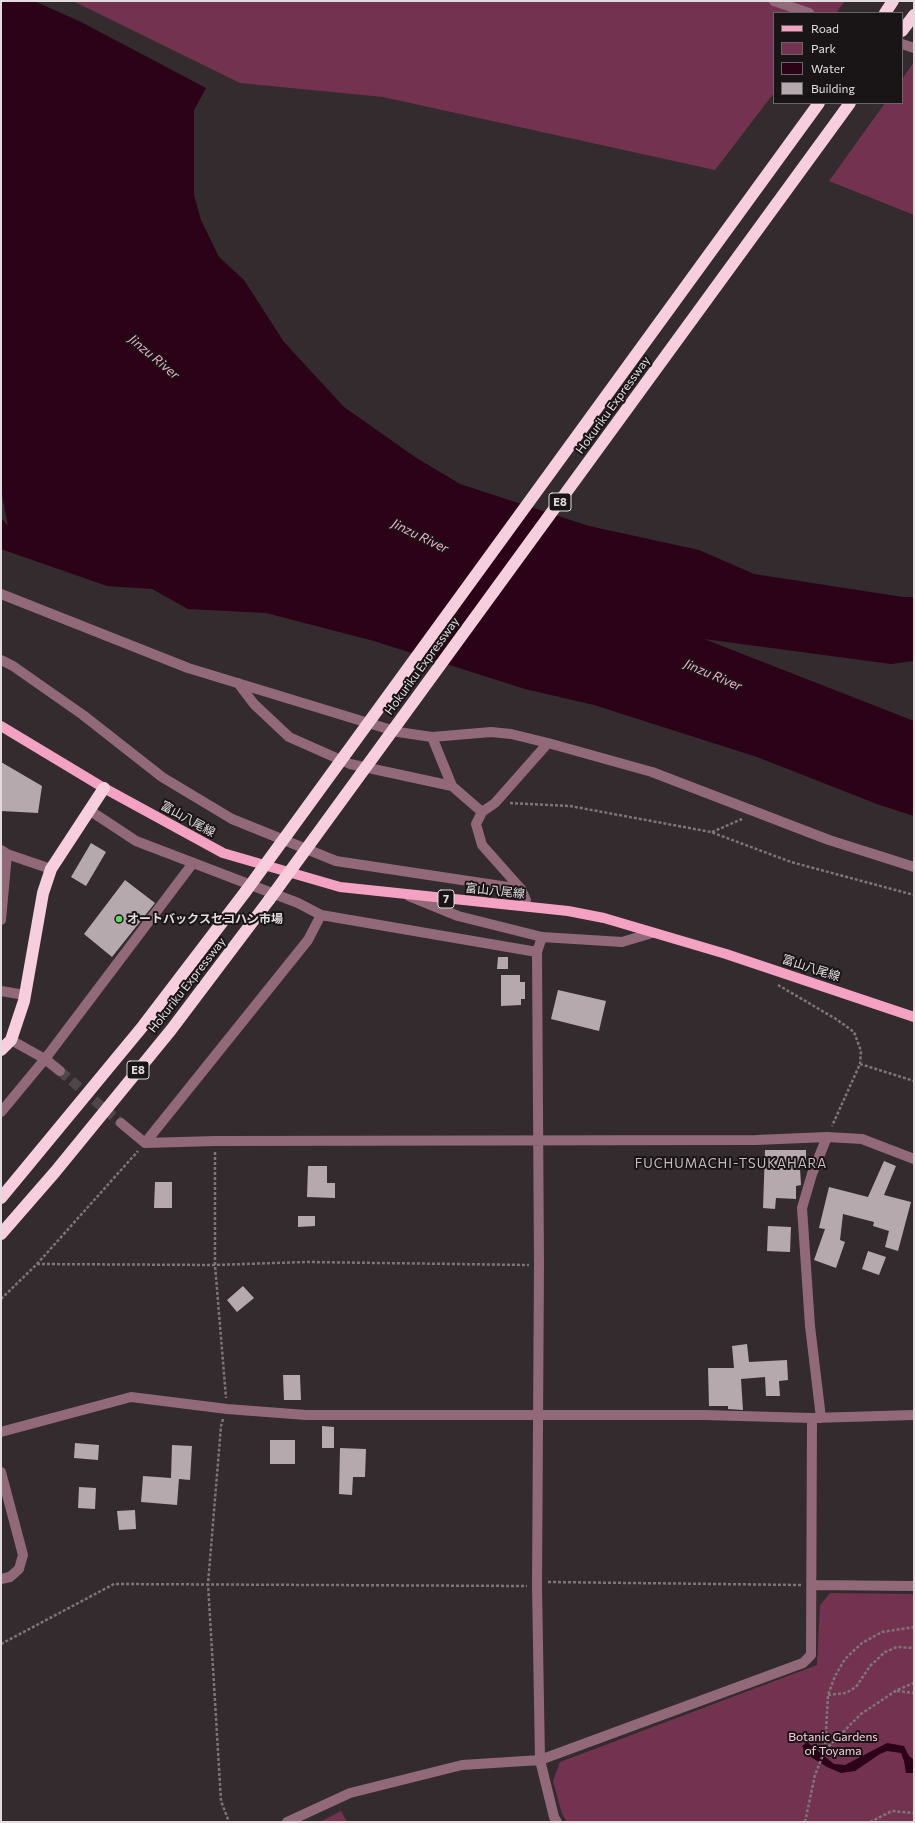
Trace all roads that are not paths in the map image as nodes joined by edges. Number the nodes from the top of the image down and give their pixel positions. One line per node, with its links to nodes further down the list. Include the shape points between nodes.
1 (774, 1): 3 (street)
2 (893, 1): 4 (highway)
3 (806, 12)
4 (885, 12)
5 (914, 15): 6 (highway)
6 (903, 30)
7 (903, 44): 8 (street)
8 (914, 48)
9 (818, 104): 45 (highway, Hokuriku Expressway / E8, bridge, via 246,891 142,1026)
10 (849, 104): 46 (highway, Hokuriku Expressway / E8, bridge, via 270,900 171,1030)
11 (1, 594): 13 (street, via 188,668)
12 (1, 660): 26 (street, via 83,715 162,777 232,819 336,861 508,887)
13 (238, 683): 15 (street, via 398,732); 17 (street, via 254,704 289,737 350,764)
14 (1, 726): 18 (main road, 富山八尾線 / 7)
15 (432, 737): 16 (street, via 491,732); 17 (street)
16 (548, 743): 20 (street, via 495,802); 23 (street, via 652,772 829,840)
17 (452, 786): 20 (street)
18 (104, 788): 19 (highway); 25 (main road, 富山八尾線 / 7, via 223,853 340,888)
19 (89, 810): 22 (street, via 136,841); 24 (highway)
20 (482, 812): 26 (street, via 476,824 482,845 521,890)
21 (4, 852): 24 (street); 28 (street)
22 (193, 863): 27 (street, via 298,903); 37 (street)
23 (914, 867)
24 (51, 869): 35 (highway, via 43,893 24,1001)
25 (406, 894): 26 (main road, 富山八尾線 / 7); 30 (street, via 458,916)
26 (529, 904): 29 (main road, 富山八尾線 / 7, via 604,918)
27 (321, 915): 31 (street); 43 (street, via 308,940)
28 (1, 920)
29 (652, 933): 30 (street, via 622,942); 34 (main road, 富山八尾線 / 7, via 726,954)
30 (542, 938): 31 (street)
31 (537, 952): 42 (street)
32 (1, 991): 33 (street)
33 (20, 994)
34 (914, 1017)
35 (11, 1040): 36 (highway); 37 (street)
36 (1, 1050)
37 (45, 1059): 38 (street); 39 (street)
38 (60, 1071)
39 (1, 1112)
40 (121, 1123): 43 (street)
41 (827, 1137): 42 (street, via 756,1140); 44 (street, via 862,1140); 49 (street, via 802,1208)
42 (539, 1141): 43 (street); 47 (street)
43 (145, 1143)
44 (914, 1159)
45 (1, 1198)
46 (1, 1234)
47 (539, 1415): 49 (street); 50 (street, via 306,1415 227,1409 131,1397); 55 (street, via 537,1584)
48 (914, 1415): 49 (street)
49 (816, 1418): 53 (street)
50 (1, 1432)
51 (1, 1472): 52 (street, via 23,1555 18,1569 10,1577)
52 (1, 1579)
53 (812, 1586): 54 (street); 55 (street, via 811,1655 803,1663)
54 (914, 1586)
55 (540, 1760): 56 (street, via 462,1765 350,1793); 57 (street)
56 (287, 1822)
57 (557, 1822)

